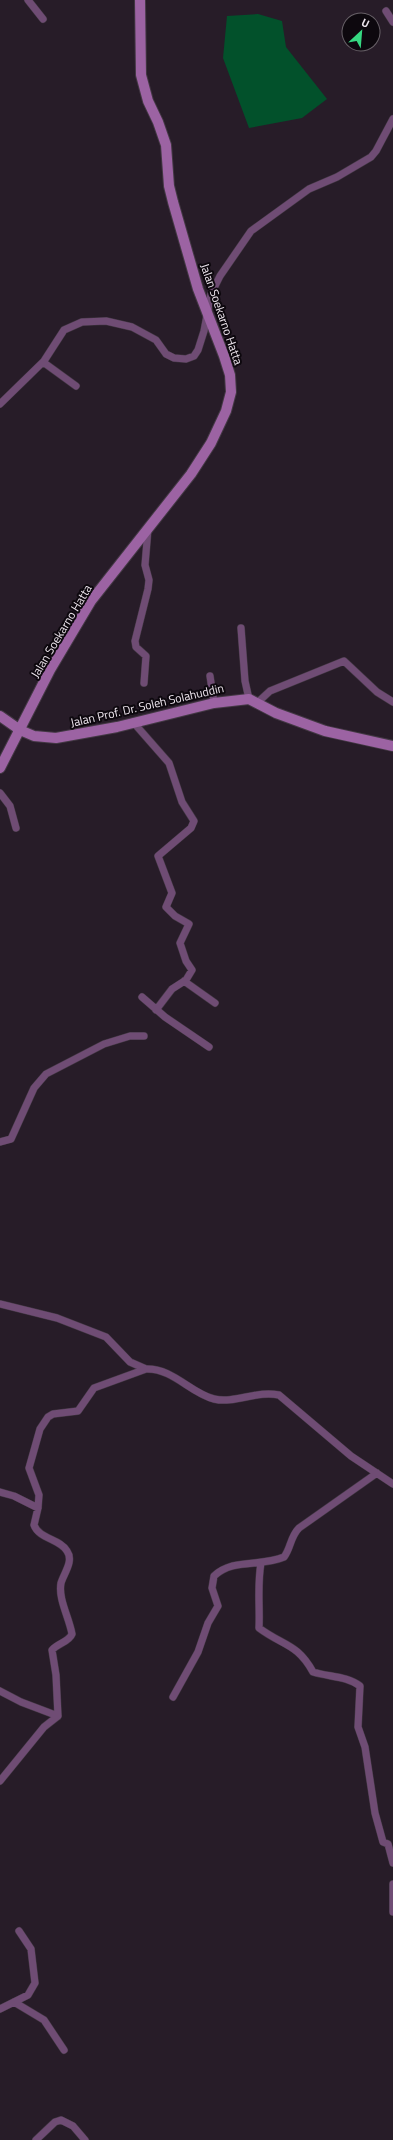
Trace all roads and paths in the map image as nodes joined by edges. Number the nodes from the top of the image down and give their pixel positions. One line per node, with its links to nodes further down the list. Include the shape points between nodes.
1 (28, 0): 4 (street)
2 (140, 0): 7 (street, Jalan Soekarno Hatta, via 141,75 148,101 166,145 170,191)
3 (386, 11): 5 (street)
4 (43, 18)
5 (393, 22)
6 (393, 120): 7 (street, via 371,157 337,177 309,189 251,231 220,276)
7 (207, 312): 8 (street, via 198,350 194,356 186,359 180,360 166,354 156,340 142,331 106,321 91,320 64,330); 11 (street, Jalan Soekarno Hatta, via 230,375 231,392 226,411 212,443)
8 (43, 362): 9 (street); 10 (street)
9 (76, 386)
10 (0, 404)
11 (148, 529): 14 (street, via 145,565 149,580 148,590 135,641 136,647 146,656); 20 (street, Jalan Soekarno Hatta, via 91,601 50,670)
12 (241, 628): 15 (street, via 245,682)
13 (210, 676): 17 (street)
14 (144, 683)
15 (253, 701): 16 (street, via 270,691 344,661 377,692); 17 (street, Jalan Prof. Dr. Soleh Solahuddin); 21 (street, via 276,713 325,731)
16 (393, 702)
17 (214, 703): 19 (street, Jalan Prof. Dr. Soleh Solahuddin)
18 (0, 716): 20 (street, Jalan Prof. Dr. Soleh Solahuddin)
19 (133, 722): 20 (street, Jalan Prof. Dr. Soleh Solahuddin, via 56,738 34,736); 25 (street, via 169,763 182,802 194,821 190,828 158,856 172,893 166,907 189,924 180,943 192,973)
20 (20, 730): 22 (street, Jalan Soekarno Hatta)
21 (393, 746)
22 (0, 768)
23 (0, 793): 24 (street, via 10,806)
24 (16, 828)
25 (184, 981): 27 (street); 28 (street, via 172,988)
26 (142, 997): 28 (street)
27 (215, 1003)
28 (156, 1010): 30 (street)
29 (144, 1036): 31 (street, via 130,1036 104,1044 46,1074 34,1088 11,1139)
30 (209, 1047)
31 (0, 1142)
32 (0, 1304): 33 (street, via 57,1318 106,1338 130,1362)
33 (146, 1369): 34 (street, via 166,1373 213,1399 279,1395 332,1441); 37 (street, via 94,1388 78,1411 63,1411 48,1417 40,1429 29,1468 38,1490)
34 (377, 1473): 35 (street); 38 (street, via 299,1528 291,1538 284,1557)
35 (393, 1484)
36 (0, 1492): 37 (street)
37 (38, 1508): 41 (street, via 34,1526 37,1531 64,1548 70,1558 61,1591 72,1634 68,1640 56,1645 52,1650)
38 (260, 1563): 40 (street, via 244,1563 220,1571 214,1576 212,1588 218,1606 208,1623 198,1652); 43 (street, via 257,1584 260,1604 259,1628 294,1649 305,1658 313,1672 350,1679 360,1686 358,1727 365,1746 375,1813 383,1842 388,1844)
39 (0, 1691): 41 (street)
40 (173, 1697)
41 (58, 1716): 42 (street, via 44,1727)
42 (0, 1781)
43 (393, 1863)
44 (393, 1884): 45 (street)
45 (393, 1912)
46 (19, 1931): 47 (street, via 31,1949 35,1983 28,1995)
47 (14, 2002): 48 (street); 49 (street, via 44,2020)
48 (0, 2009)
49 (64, 2050)
50 (36, 2140): 51 (street, via 55,2122 61,2120 69,2123)
51 (85, 2140)

